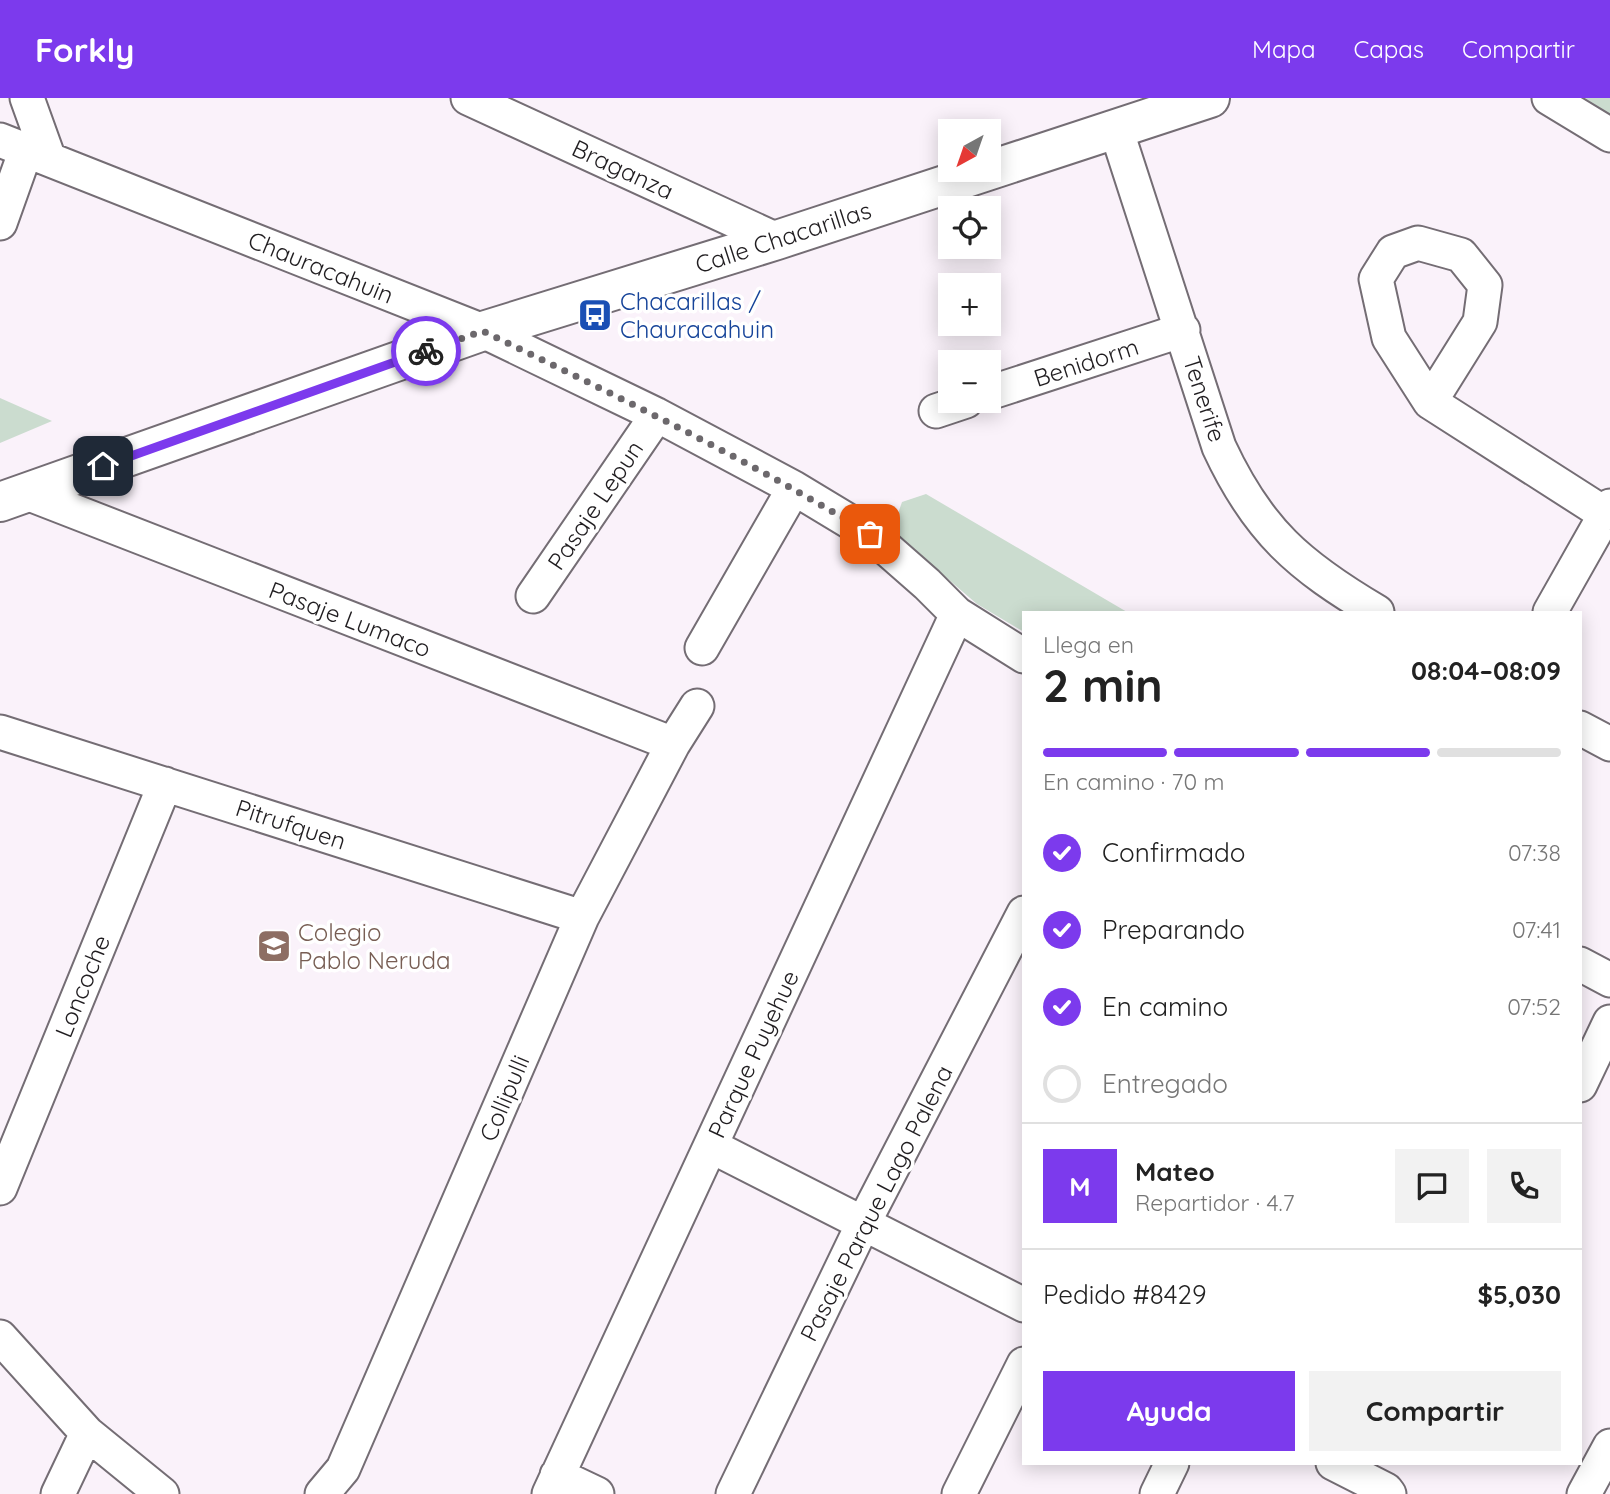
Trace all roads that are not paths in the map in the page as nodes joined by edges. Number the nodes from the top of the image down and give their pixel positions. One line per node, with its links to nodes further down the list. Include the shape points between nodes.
1 (27, 98): 7 (street)
2 (468, 98): 9 (street, Braganza)
3 (1210, 98): 5 (street, Calle Chacarillas)
4 (1549, 98): 6 (street)
5 (1116, 130): 9 (street, Calle Chacarillas); 10 (street, Tenerife)
6 (1610, 135)
7 (25, 150): 8 (street); 11 (street, Chauracahuin)
8 (0, 223)
9 (777, 240): 11 (street, Calle Chacarillas)
10 (1183, 330): 12 (street, Benidorm); 19 (street, Tenerife, via 1219,447 1252,507 1296,558 1321,579)
11 (483, 331): 14 (street, Chauracahuin); 16 (street, Calle Chacarillas)
12 (1001, 389)
13 (1430, 402): 17 (street)
14 (657, 415): 15 (street, Chauracahuin); 18 (street, Pasaje Lepun)
15 (794, 488): 21 (street, Chauracahuin, via 870,534); 22 (street)
16 (14, 497): 27 (street, Pasaje Lumaco)
17 (1608, 510): 20 (street)
18 (533, 596)
19 (1375, 611)
20 (1551, 611)
21 (957, 614): 23 (street, Chauracahuin); 36 (street, Parque Puyehue)
22 (702, 648)
23 (1022, 655)
24 (697, 706): 27 (street, Collipulli)
25 (1582, 730): 28 (street)
26 (0, 732): 29 (street, Pitrufquen)
27 (673, 744): 30 (street, Collipulli)
28 (1610, 744)
29 (165, 784): 30 (street, Pitrufquen); 37 (street, Loncoche)
30 (582, 917): 50 (street, Collipulli, via 343,1469)
31 (1022, 918): 38 (street, Pasaje Parque Lago Palena)
32 (1582, 965): 33 (street)
33 (1610, 980)
34 (1610, 1022): 35 (street)
35 (1582, 1081)
36 (711, 1146): 38 (street); 47 (street, Parque Puyehue)
37 (0, 1188)
38 (863, 1224): 39 (street); 52 (street, Pasaje Parque Lago Palena)
39 (1022, 1304)
40 (0, 1337): 42 (street)
41 (1022, 1368): 53 (street)
42 (87, 1433): 48 (street); 49 (street)
43 (1610, 1446): 55 (street)
44 (1171, 1465): 54 (street)
45 (1339, 1465): 46 (street)
46 (1392, 1482)
47 (553, 1484): 51 (street)
48 (58, 1494)
49 (162, 1494)
50 (322, 1494)
51 (597, 1494)
52 (733, 1494)
53 (959, 1494)
54 (1157, 1494)
55 (1584, 1494)

